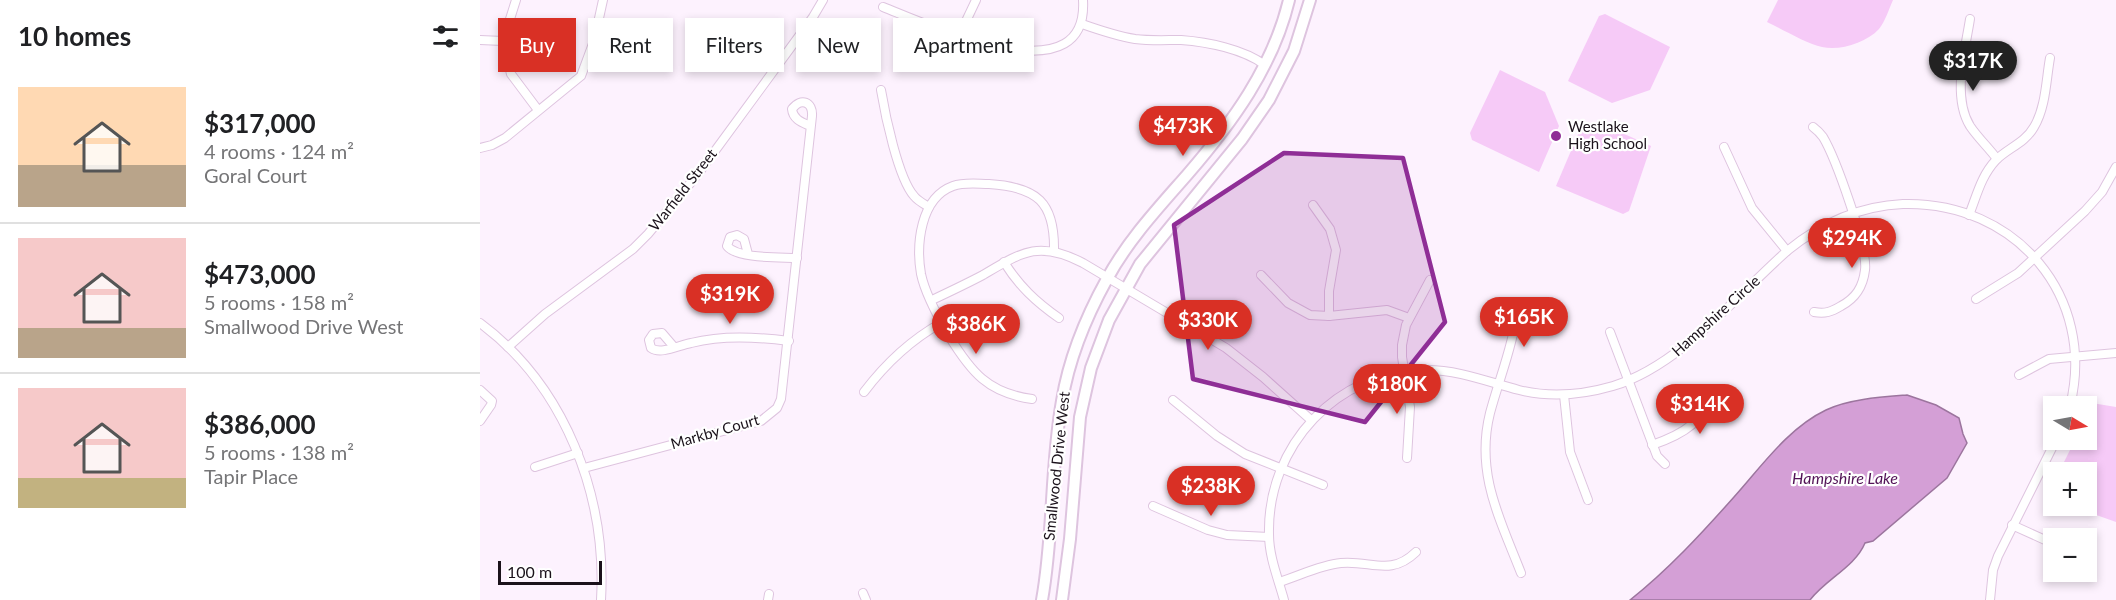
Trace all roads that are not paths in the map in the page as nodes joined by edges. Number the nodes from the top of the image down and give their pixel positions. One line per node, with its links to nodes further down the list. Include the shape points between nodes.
1 (516, 0): 9 (street)
2 (603, 0): 21 (street, via 581,76)
3 (823, 0): 53 (street, Warfield Street, via 698,174 648,234)
4 (976, 0): 11 (street)
5 (1083, 0): 13 (street)
6 (1289, 0): 18 (street, Smallwood Drive West)
7 (1310, 0): 41 (street, Smallwood Drive West, via 1294,51 1269,100)
8 (883, 8): 10 (street)
9 (509, 18)
10 (910, 18)
11 (968, 18)
12 (1970, 19): 26 (street, via 1960,101 1970,125)
13 (1082, 24): 16 (street, via 1063,45); 18 (street, via 1135,39 1209,44)
14 (480, 40): 15 (street)
15 (498, 41)
16 (1034, 50)
17 (2050, 58): 26 (street, via 2043,101 2033,129)
18 (1265, 65): 39 (street, Smallwood Drive West, via 1224,130 1142,228)
19 (511, 72): 21 (street)
20 (881, 90): 29 (street, via 888,128 907,186)
21 (538, 110): 25 (street, via 505,138)
22 (810, 126): 36 (street, Markby Court)
23 (1813, 127): 30 (street, via 1828,148)
24 (1724, 147): 33 (street, via 1752,208)
25 (480, 148)
26 (1997, 159): 31 (street, via 1980,183)
27 (2116, 167): 35 (street, via 2098,198)
28 (1313, 205): 46 (street, via 1330,229 1336,250)
29 (929, 207): 32 (street, via 955,185 1023,189 1037,197 1049,214); 43 (street, via 922,229 920,264)
30 (1852, 213): 31 (street, Hampshire Circle, via 1902,204); 33 (street, Hampshire Circle); 45 (street, via 1865,257 1862,285 1846,303 1827,313)
31 (1969, 215): 35 (street, Hampshire Circle, via 2007,234)
32 (1054, 251): 37 (street, via 1028,252); 39 (street)
33 (1787, 251): 59 (street, Hampshire Circle, via 1672,356)
34 (748, 254): 36 (street)
35 (2035, 257): 42 (street); 56 (street, Hampshire Circle, via 2064,304)
36 (797, 258): 52 (street, Markby Court)
37 (1004, 262): 43 (street); 47 (street, via 1027,293)
38 (1261, 275): 46 (street, via 1295,308 1310,315)
39 (1108, 277): 41 (street); 88 (street, Smallwood Drive West, via 1083,329 1062,400)
40 (1430, 280): 48 (street)
41 (1125, 287): 68 (street, via 1226,348); 89 (street, Smallwood Drive West, via 1109,320 1085,392 1075,454)
42 (1976, 299)
43 (932, 300): 50 (street)
44 (1516, 310): 60 (street, via 1512,341)
45 (1814, 312)
46 (1329, 316): 48 (street, via 1382,310)
47 (1059, 318)
48 (1409, 318): 57 (street, via 1402,345)
49 (480, 323): 53 (street)
50 (941, 323): 63 (street, via 897,353); 66 (street, via 968,366 983,380 1004,392)
51 (1610, 332): 59 (street)
52 (789, 341): 54 (street, via 718,338); 76 (street, Markby Court, via 781,399 777,408 761,421)
53 (508, 347): 72 (street, via 553,405)
54 (674, 347)
55 (2116, 353): 56 (street)
56 (2076, 356): 58 (street, via 2049,359); 65 (street, Hampshire Circle)
57 (1404, 371): 60 (street, Hampshire Circle, via 1445,371); 68 (street, Hampshire Circle, via 1354,389); 73 (street, via 1410,407)
58 (2019, 375)
59 (1628, 380): 64 (street, Hampshire Circle); 70 (street)
60 (1499, 384): 64 (street, Hampshire Circle); 85 (street, via 1487,431 1488,481 1499,521)
61 (1716, 389): 70 (street, via 1690,427)
62 (480, 390): 69 (street, via 492,401)
63 (864, 392)
64 (1564, 395): 79 (street, via 1570,452)
65 (2072, 396)
66 (1032, 399)
67 (1173, 400): 77 (street, via 1234,448)
68 (1311, 420): 77 (street, Hampshire Circle)
69 (480, 421)
70 (1653, 445): 74 (street)
71 (2051, 450): 81 (street)
72 (578, 453): 75 (street); 76 (street)
73 (1407, 458)
74 (1665, 464)
75 (536, 467)
76 (584, 468): 87 (street, via 600,540)
77 (1280, 469): 78 (street); 82 (street, Hampshire Circle, via 1272,498)
78 (1323, 485)
79 (1588, 500)
80 (1153, 506): 82 (street, via 1227,535)
81 (2012, 525): 83 (street); 91 (street, via 1998,556)
82 (1269, 537): 86 (street, Hampshire Circle)
83 (2043, 539)
84 (1416, 552): 86 (street, via 1395,565 1341,563)
85 (1521, 573)
86 (1279, 582): 90 (street, Hampshire Circle)
87 (601, 600)
88 (1042, 600)
89 (1062, 600)
90 (1284, 600)
91 (1990, 600)

